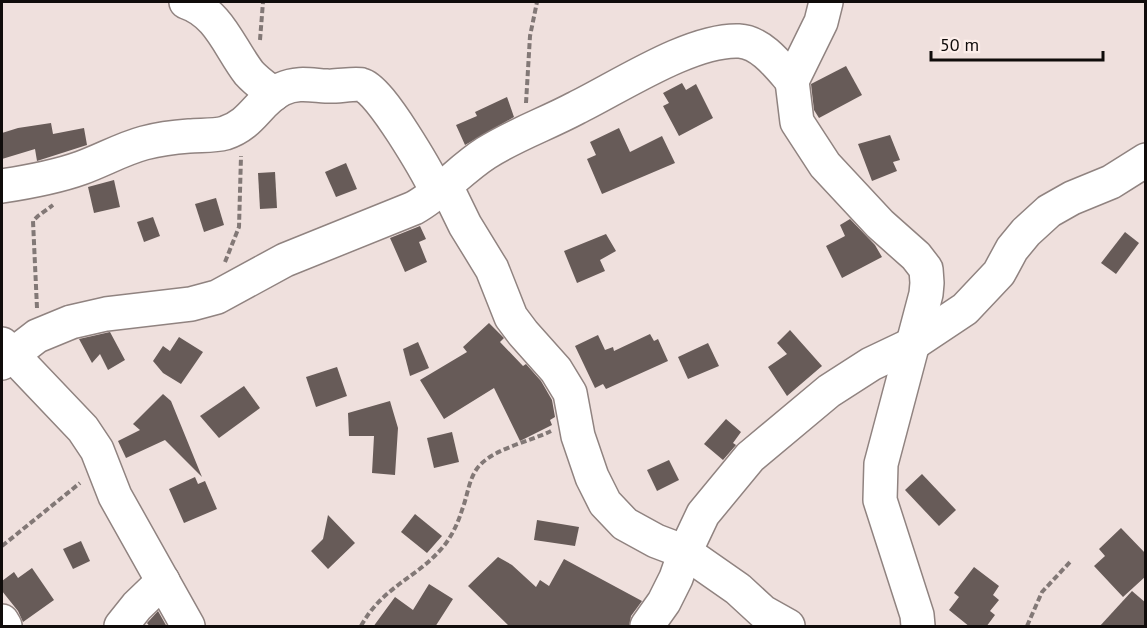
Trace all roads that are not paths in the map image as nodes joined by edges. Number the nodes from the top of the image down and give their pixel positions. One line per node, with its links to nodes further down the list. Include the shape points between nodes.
1 (186, 2): 4 (street, via 211,16 251,76)
2 (826, 2): 3 (street, via 822,22)
3 (792, 81): 7 (street, via 762,50 741,40 717,43 671,58 518,136 486,153); 8 (street, via 797,122 825,165 926,269 926,294)
4 (274, 94): 6 (street, via 249,121 225,133 146,143 61,174); 7 (street, via 303,84 368,88)
5 (1146, 160): 8 (street, via 1111,182 1049,211 1012,249 999,273 965,309)
6 (2, 186)
7 (442, 189): 9 (street, via 414,208 285,260 217,297 71,322); 10 (street, via 492,269 522,333 556,370 570,393 578,436 605,503 625,524)
8 (911, 345): 10 (street, via 829,391 750,457 703,514); 18 (street, via 881,464 880,500)
9 (13, 349): 11 (street, via 97,450 115,496)
10 (685, 552): 16 (street, via 664,602); 17 (street)
11 (163, 581): 14 (street); 15 (street)
12 (2, 621): 13 (street)
13 (5, 627)
14 (121, 627)
15 (188, 627)
16 (647, 627)
17 (788, 627)
18 (918, 627)

